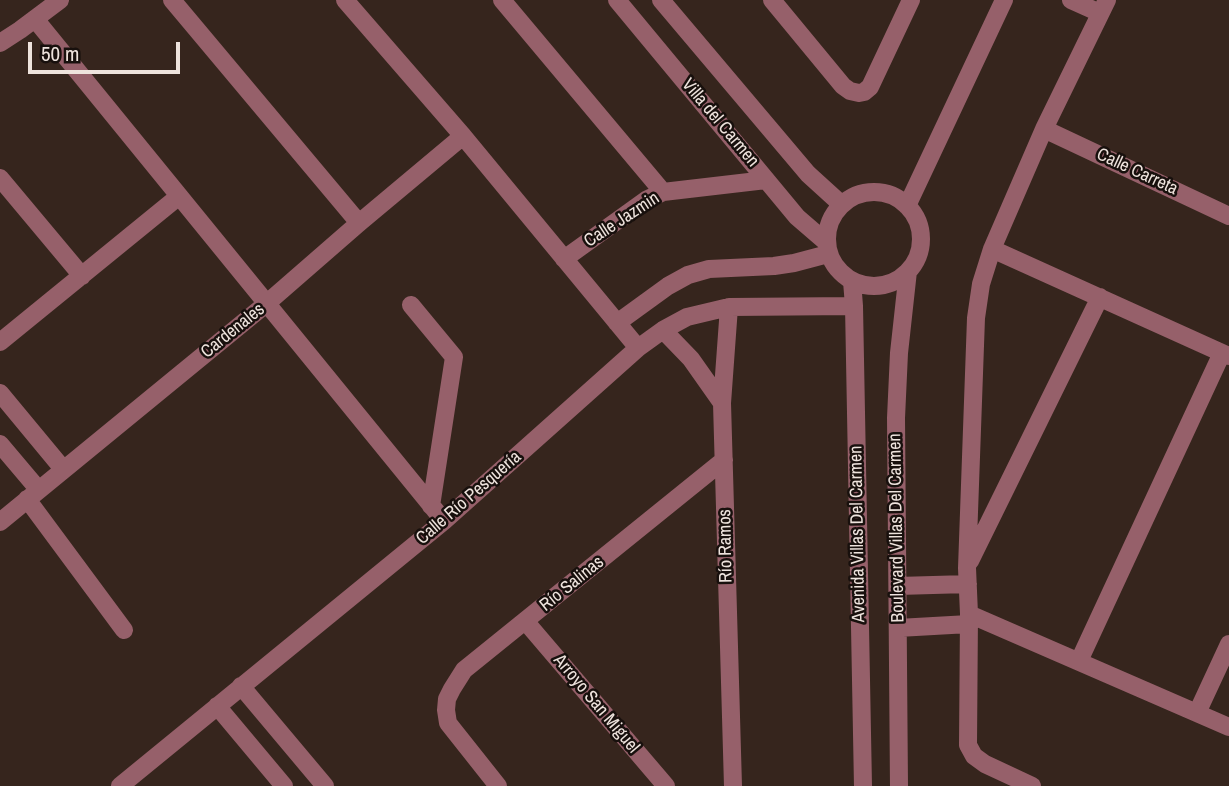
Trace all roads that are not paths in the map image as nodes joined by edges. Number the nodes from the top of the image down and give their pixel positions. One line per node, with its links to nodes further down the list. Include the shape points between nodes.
1 (60, 0): 12 (street)
2 (172, 0): 23 (street)
3 (345, 0): 15 (street)
4 (502, 0): 18 (street)
5 (617, 0): 17 (street, Villa del Carmen)
6 (661, 0): 20 (street, Villa del Carmen, via 808,174)
7 (911, 0): 10 (street, via 870,87 859,93 843,86)
8 (1004, 0): 21 (street)
9 (1071, 0): 11 (street)
10 (774, 1)
11 (1104, 6): 14 (street)
12 (35, 19): 13 (street); 19 (street)
13 (0, 43)
14 (1044, 129): 22 (street, Calle Carreta); 25 (street)
15 (463, 136): 23 (street, Cardenales); 26 (street)
16 (0, 178): 28 (street)
17 (766, 180): 18 (street, Calle Jazmin); 24 (street, Villa del Carmen)
18 (663, 192): 26 (street, Calle Jazmin)
19 (178, 197): 28 (street); 31 (street)
20 (841, 204): 21 (street, via 875,191); 24 (street, via 827,230)
21 (907, 205): 27 (street, via 921,238)
22 (1229, 216)
23 (359, 223): 31 (street, Cardenales)
24 (827, 248): 29 (street, Villa del Carmen, via 834,265); 35 (street, via 794,263 709,269 688,275)
25 (992, 249): 30 (street); 49 (street, via 976,318)
26 (564, 259): 35 (street)
27 (908, 271): 29 (street, via 876,287); 50 (street, Boulevard Villas Del Carmen, via 896,418)
28 (82, 276): 37 (street)
29 (852, 281): 33 (street, Avenida Villas Del Carmen)
30 (1100, 297): 39 (street); 49 (street)
31 (266, 304): 44 (street, Cardenales); 46 (street)
32 (411, 305): 46 (street, via 454,357)
33 (854, 306): 34 (street, Calle Río Pesquería); 67 (street, Avenida Villas Del Carmen)
34 (729, 307): 36 (street, Calle Río Pesquería, via 687,317); 41 (street, Río Ramos)
35 (617, 323): 38 (street)
36 (663, 330): 38 (street, Calle Río Pesquería); 41 (street, via 691,359)
37 (0, 342)
38 (638, 348): 48 (street, Calle Río Pesquería)
39 (1226, 354): 56 (street)
40 (0, 393): 44 (street)
41 (722, 403): 43 (street, Río Ramos)
42 (0, 444): 45 (street)
43 (724, 460): 52 (street, Río Salinas); 66 (street, Río Ramos)
44 (63, 469): 45 (street, Cardenales)
45 (32, 494): 47 (street, Cardenales); 54 (street)
46 (431, 506): 48 (street)
47 (0, 522)
48 (444, 522): 57 (street, Calle Río Pesquería)
49 (967, 576): 50 (street); 51 (street)
50 (898, 586): 53 (street, Boulevard Villas Del Carmen)
51 (969, 619): 53 (street); 56 (street); 69 (street, via 968,745 985,764)
52 (526, 622): 64 (street, Río Salinas, via 464,670 447,699 448,723); 65 (street, Arroyo San Miguel)
53 (898, 628): 68 (street, Boulevard Villas Del Carmen)
54 (124, 630)
55 (1229, 644): 59 (street)
56 (1079, 662): 59 (street)
57 (241, 686): 58 (street, Calle Río Pesquería); 63 (street)
58 (217, 706): 61 (street, Calle Río Pesquería); 62 (street)
59 (1197, 713): 60 (street)
60 (1229, 727)
61 (120, 786)
62 (284, 786)
63 (325, 786)
64 (498, 786)
65 (666, 786)
66 (733, 786)
67 (863, 786)
68 (899, 786)
69 (1032, 786)

